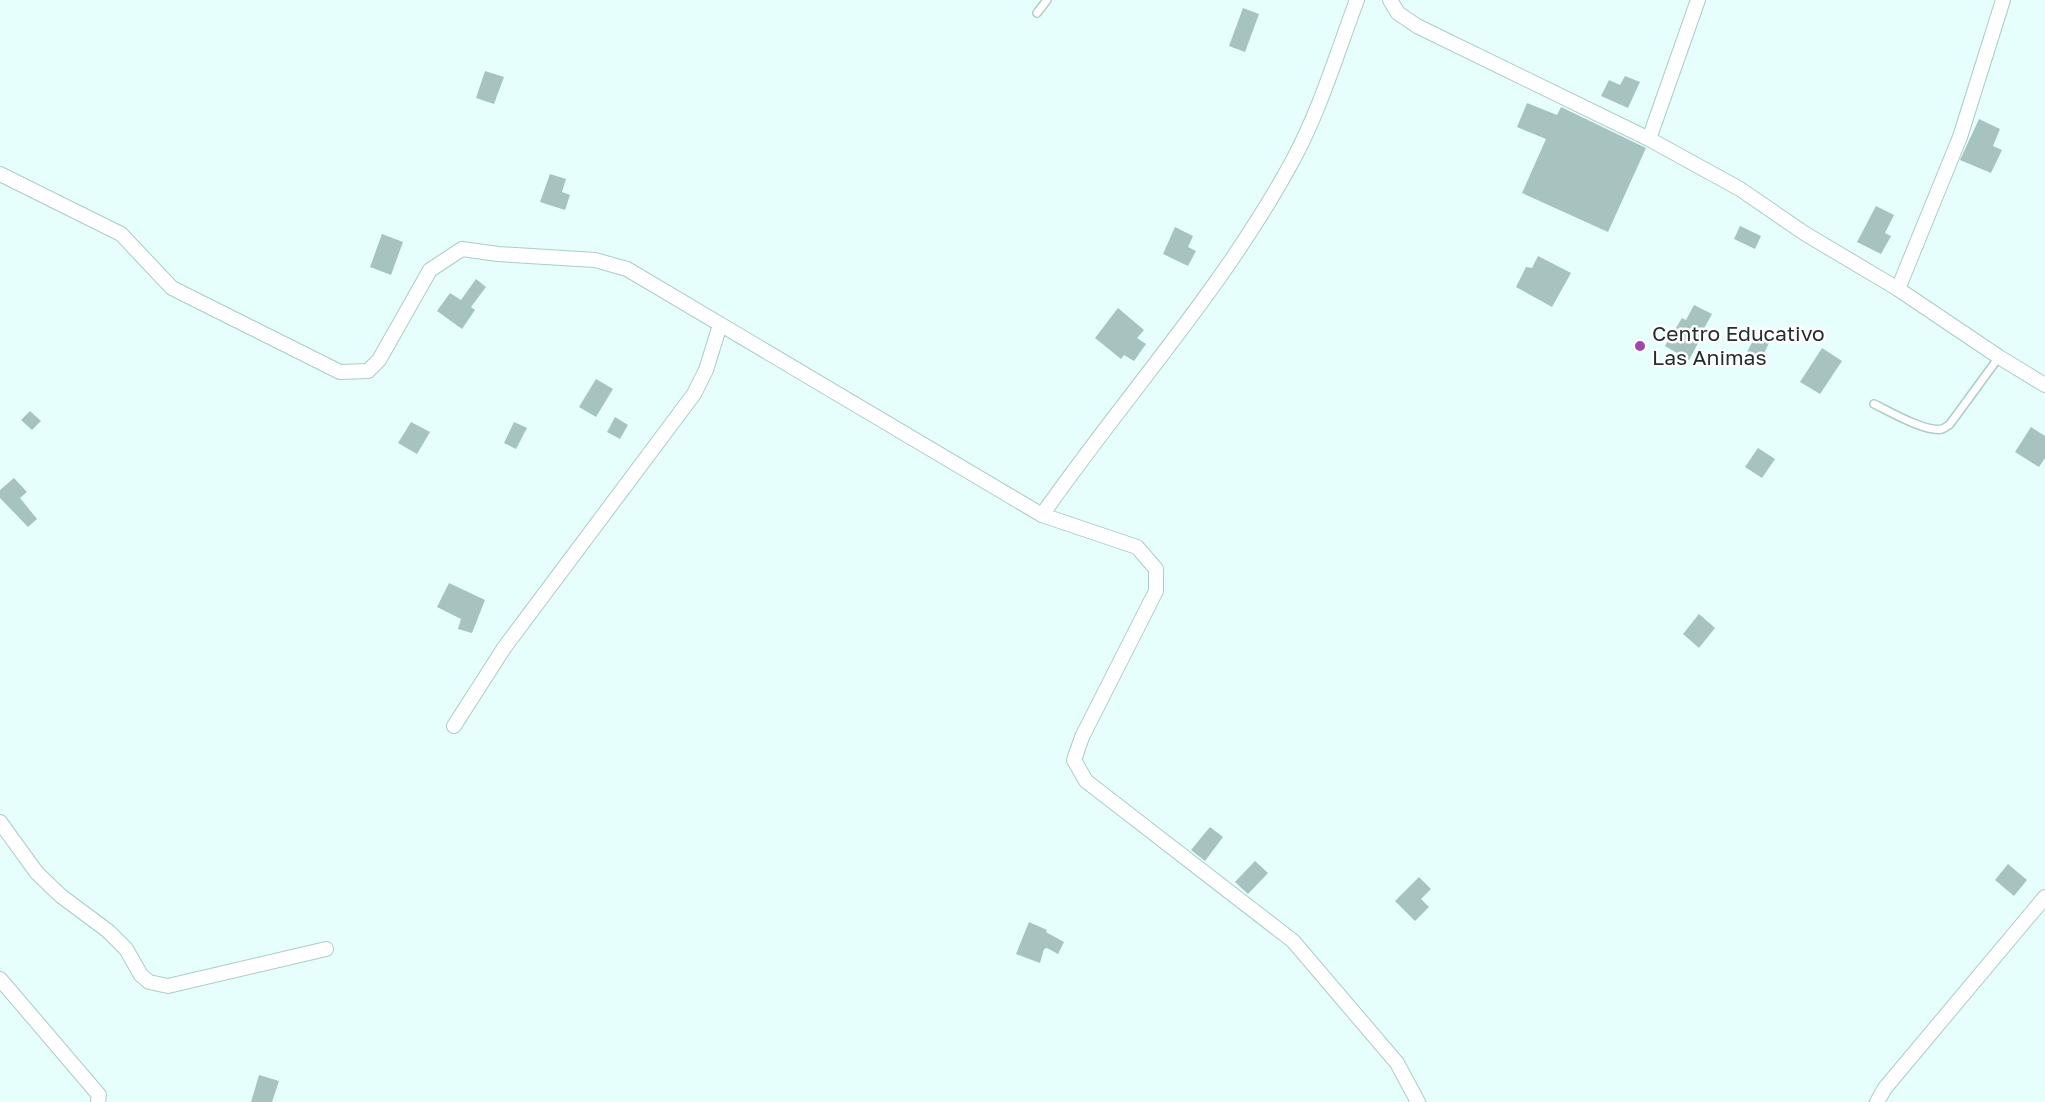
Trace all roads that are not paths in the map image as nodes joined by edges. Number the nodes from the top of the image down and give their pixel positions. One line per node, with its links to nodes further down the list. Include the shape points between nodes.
1 (1047, 0): 6 (lane)
2 (1357, 0): 14 (street, via 1295,158 1264,211 1178,337)
3 (1389, 0): 7 (street, via 1398,13 1417,26)
4 (1698, 0): 7 (street)
5 (2003, 0): 9 (street, via 1960,137)
6 (1037, 13)
7 (1649, 139): 9 (street, via 1740,189)
8 (0, 174): 10 (street, via 121,234 172,288 340,372 368,371 379,360 430,270 462,249 595,260 627,269)
9 (1898, 289): 11 (street)
10 (720, 325): 14 (street); 15 (street, via 694,394 504,648)
11 (2000, 357): 12 (street); 13 (lane, via 1950,424 1942,429 1920,425)
12 (2045, 384)
13 (1874, 404)
14 (1042, 515): 21 (street, via 1137,547 1156,569 1156,591 1074,760 1086,781 1293,941 1396,1063)
15 (454, 726)
16 (0, 822): 18 (street, via 37,873 108,931 149,982 168,986)
17 (2045, 897): 22 (street)
18 (326, 949)
19 (0, 979): 20 (street, via 99,1095)
20 (98, 1102)
21 (1418, 1102)
22 (1877, 1102)

